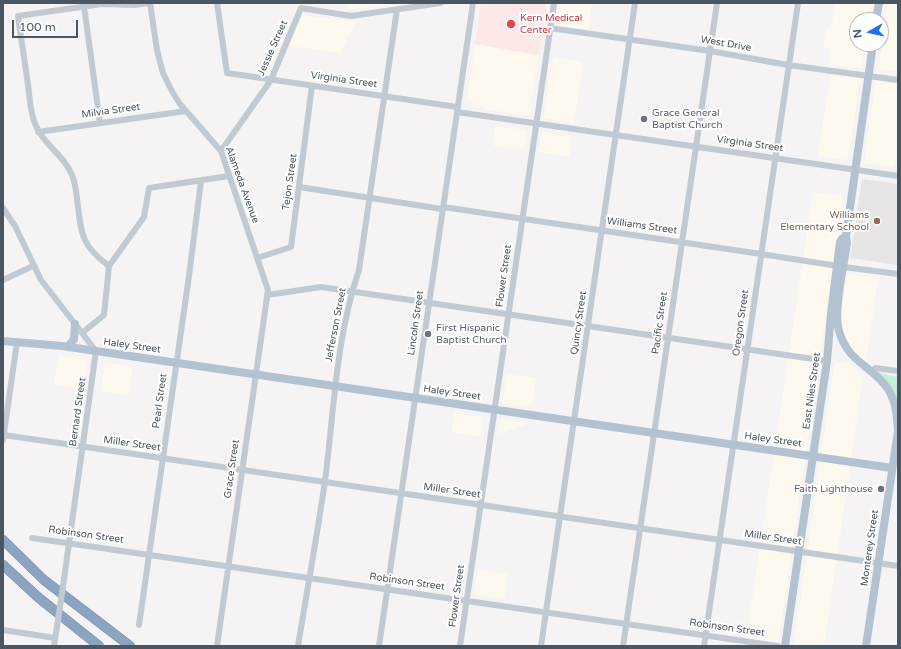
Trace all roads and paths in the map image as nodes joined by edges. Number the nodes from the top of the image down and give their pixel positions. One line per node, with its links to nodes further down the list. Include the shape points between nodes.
1 (147, 3): 10 (street)
2 (150, 3): 22 (street, Alameda Avenue, via 163,72 173,93)
3 (218, 3): 18 (street, Virginia Street, via 227,73)
4 (441, 3): 11 (street, Jessie Street)
5 (473, 3): 23 (street, Lincoln Street)
6 (554, 3): 12 (street, Flower Street)
7 (635, 3): 13 (street, Quincy Street)
8 (717, 3): 14 (street, Pacific Street)
9 (798, 3): 16 (street, Oregon Street)
10 (84, 6): 24 (street); 26 (street, via 18,16 31,110)
11 (397, 9): 18 (street, Jessie Street, via 351,16 301,8); 21 (street, Jefferson Street)
12 (550, 28): 13 (street, West Drive); 25 (street, Flower Street)
13 (630, 40): 14 (street, West Drive); 27 (street, Quincy Street)
14 (710, 51): 16 (street, West Drive); 28 (street, Pacific Street)
15 (872, 52): 17 (main road, East Niles Street)
16 (788, 65): 17 (street, West Drive); 30 (street, Oregon Street)
17 (868, 76): 19 (street, West Drive); 31 (main road, East Niles Street)
18 (271, 80): 20 (street, Virginia Street); 29 (street, Jessie Street)
19 (898, 80)
20 (312, 86): 21 (street, Virginia Street); 35 (street, Tejon Street)
21 (384, 96): 23 (street, Virginia Street); 36 (street, Jefferson Street)
22 (186, 110): 24 (street, Milvia Street); 29 (street, Alameda Avenue)
23 (457, 110): 25 (street, Virginia Street); 38 (street, Lincoln Street)
24 (100, 123): 26 (street, Milvia Street)
25 (536, 123): 27 (street, Virginia Street); 39 (street, Flower Street)
26 (38, 132): 45 (street, via 69,168 75,184 85,241 92,253)
27 (616, 135): 28 (street, Virginia Street); 40 (street, Quincy Street)
28 (696, 147): 30 (street, Virginia Street); 41 (street, Pacific Street)
29 (221, 151): 32 (street, Alameda Avenue)
30 (775, 158): 31 (street, Virginia Street); 42 (street, Oregon Street)
31 (854, 170): 33 (street, Virginia Street); 46 (main road, East Niles Street, via 847,243)
32 (230, 176): 34 (street); 43 (street, Alameda Avenue)
33 (898, 176)
34 (201, 181): 45 (street, via 149,188 144,217); 63 (street, Pearl Street)
35 (299, 188): 36 (street, Williams Street); 43 (street, Tejon Street, via 291,247)
36 (369, 198): 38 (street, Williams Street); 49 (street, Jefferson Street, via 359,270)
37 (3, 208): 44 (street)
38 (443, 208): 39 (street, Williams Street); 51 (street, Lincoln Street)
39 (523, 219): 40 (street, Williams Street); 52 (street, Flower Street)
40 (602, 230): 41 (street, Williams Street); 54 (street, Quincy Street)
41 (682, 242): 42 (street, Williams Street); 56 (street, Pacific Street)
42 (761, 254): 46 (street, Williams Street); 60 (street, Oregon Street)
43 (257, 258): 50 (street, Alameda Avenue, via 268,290)
44 (33, 266): 48 (street); 53 (street)
45 (109, 266): 55 (street, via 104,315)
46 (841, 266): 47 (street, Williams Street); 62 (main road, East Niles Street, via 831,314); 73 (main road, East Niles Street, via 838,330 849,352 888,389 895,405)
47 (898, 274)
48 (3, 280)
49 (352, 292): 50 (street, via 320,287); 51 (street); 67 (street, Jefferson Street)
50 (267, 295): 66 (street, Grace Street)
51 (428, 303): 52 (street); 70 (street, Lincoln Street)
52 (509, 314): 54 (street); 71 (street, Flower Street)
53 (75, 324): 55 (street); 59 (main road, via 74,339)
54 (588, 326): 56 (street); 72 (street, Quincy Street)
55 (82, 333): 61 (street)
56 (668, 338): 60 (street); 74 (street, Pacific Street)
57 (3, 341): 58 (main road, Haley Street)
58 (17, 342): 59 (main road, Haley Street); 68 (street)
59 (68, 347): 61 (main road, Haley Street)
60 (747, 349): 62 (street); 76 (street, Oregon Street)
61 (96, 351): 63 (main road, Haley Street); 77 (street, Bernard Street)
62 (827, 361): 78 (main road, East Niles Street)
63 (176, 363): 66 (main road, Haley Street); 79 (street, Pearl Street)
64 (875, 368): 65 (street)
65 (898, 371)
66 (255, 375): 67 (main road, Haley Street); 81 (street, Grace Street)
67 (336, 386): 70 (main road, Haley Street); 82 (street, Jefferson Street)
68 (10, 394): 69 (street); 75 (street)
69 (3, 396)
70 (415, 398): 71 (main road, Haley Street); 83 (street, Lincoln Street)
71 (495, 410): 72 (main road, Haley Street); 84 (street, Flower Street)
72 (574, 421): 74 (main road, Haley Street); 85 (street, Quincy Street)
73 (898, 430): 80 (main road, Monterey Street)
74 (654, 433): 76 (main road, Haley Street); 86 (street, Pacific Street)
75 (3, 438): 77 (street, Miller Street)
76 (733, 445): 78 (main road, Haley Street); 89 (street, Oregon Street)
77 (83, 447): 79 (street, Miller Street); 90 (street, Bernard Street)
78 (813, 456): 80 (main road, Haley Street); 91 (main road, East Niles Street)
79 (162, 459): 81 (street, Miller Street); 92 (street, Pearl Street)
80 (895, 468): 93 (main road, Monterey Street)
81 (242, 470): 82 (street, Miller Street); 95 (street, Grace Street)
82 (324, 482): 83 (street, Miller Street); 97 (street, Jefferson Street)
83 (401, 494): 84 (street, Miller Street); 98 (street, Lincoln Street)
84 (481, 505): 85 (street, Miller Street); 99 (street, Flower Street)
85 (560, 517): 86 (street, Miller Street); 100 (street, Quincy Street)
86 (640, 528): 89 (street, Miller Street); 101 (street, Pacific Street)
87 (32, 538): 90 (street, Robinson Street)
88 (3, 540): 108 (highway, via 44,580)
89 (719, 540): 91 (street, Miller Street); 104 (street, Oregon Street)
90 (69, 543): 92 (street, Robinson Street); 105 (street, Bernard Street, bridge)
91 (799, 552): 93 (street, Miller Street); 117 (main road, East Niles Street)
92 (149, 554): 95 (street, Robinson Street); 102 (street, Pearl Street)
93 (878, 563): 96 (street, Miller Street); 118 (main road, Monterey Street)
94 (3, 565): 107 (highway, via 38,598)
95 (228, 566): 97 (street, Robinson Street); 109 (street, Grace Street)
96 (898, 566)
97 (309, 578): 98 (street, Robinson Street); 110 (street, Jefferson Street)
98 (387, 589): 99 (street, Robinson Street); 111 (street, Lincoln Street)
99 (467, 601): 100 (street, Robinson Street); 112 (street, Flower Street)
100 (546, 612): 101 (street, Robinson Street); 113 (street, Quincy Street)
101 (626, 624): 104 (street, Robinson Street); 114 (street, Pacific Street)
102 (138, 625)
103 (3, 630): 105 (street)
104 (705, 635): 115 (street, Oregon Street); 116 (street, Robinson Street)
105 (55, 638): 106 (street, Bernard Street)
106 (54, 646)
107 (99, 646)
108 (130, 646)
109 (217, 646)
110 (298, 646)
111 (379, 646)
112 (460, 646)
113 (541, 646)
114 (623, 646)
115 (704, 646)
116 (778, 646)
117 (785, 646)
118 (866, 646)

